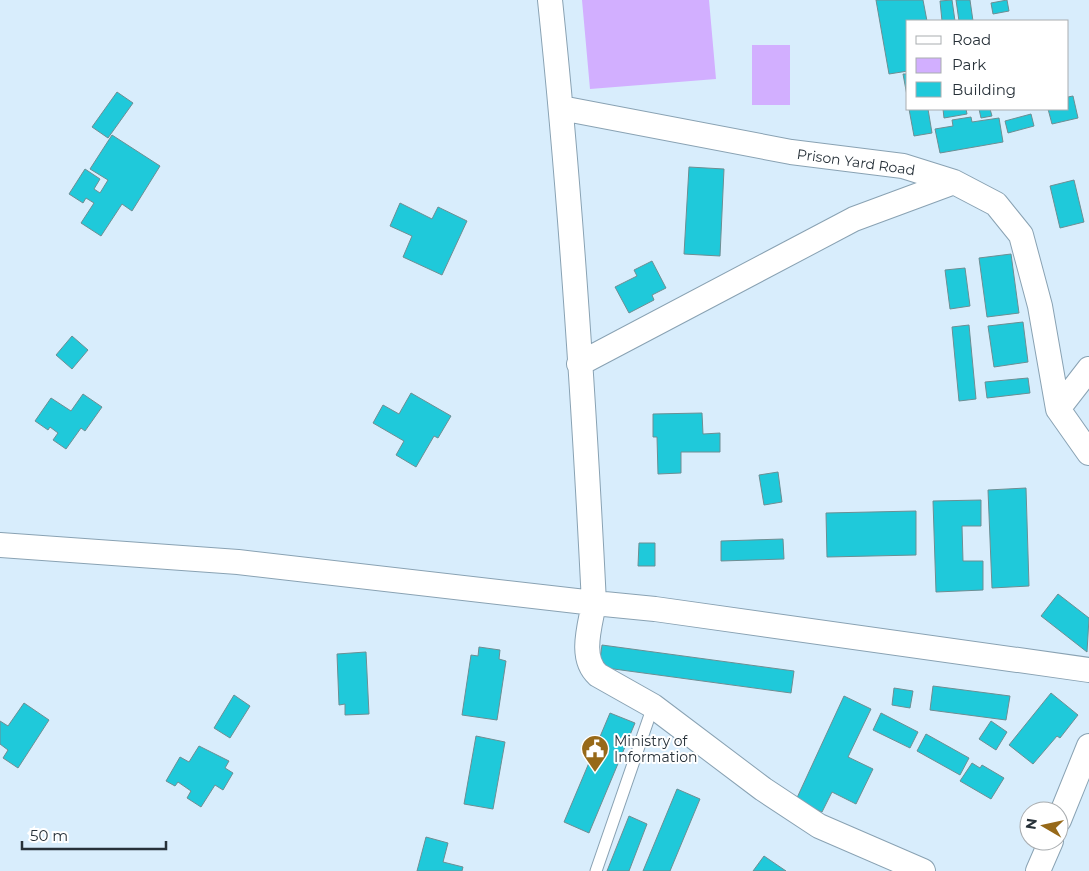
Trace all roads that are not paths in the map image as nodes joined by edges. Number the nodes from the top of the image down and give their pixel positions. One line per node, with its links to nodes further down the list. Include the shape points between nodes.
1 (550, 0): 2 (street)
2 (561, 108): 3 (street, Prison Yard Road, via 791,152 903,166); 4 (street)
3 (954, 182): 4 (street, via 854,219); 6 (street, Prison Yard Road, via 996,204 1021,235 1040,306)
4 (579, 364): 9 (street)
5 (1089, 369): 6 (street)
6 (1058, 409): 7 (street, Prison Yard Road)
7 (1089, 453)
8 (0, 545): 9 (street, via 238,562)
9 (594, 603): 10 (street); 11 (street, via 587,657 591,669 606,681)
10 (1089, 670)
11 (653, 706): 15 (lane); 16 (street, via 819,826)
12 (1089, 746): 13 (street)
13 (1067, 801)
14 (1047, 851): 17 (street)
15 (596, 871)
16 (923, 871)
17 (1038, 871)

